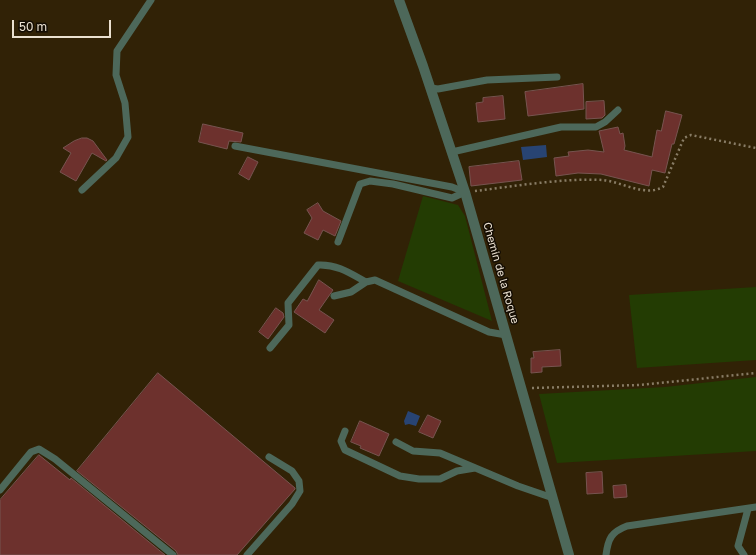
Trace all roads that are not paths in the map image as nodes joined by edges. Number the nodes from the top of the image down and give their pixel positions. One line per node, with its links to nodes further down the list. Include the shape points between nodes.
1 (151, 0): 8 (lane, via 117,51 116,75 125,103 128,137 116,158)
2 (399, 0): 4 (street, Chemin de la Roque)
3 (557, 77): 4 (lane, via 487,80 438,89)
4 (430, 88): 7 (street, Chemin de la Roque)
5 (618, 110): 7 (lane, via 606,122 596,127 561,127)
6 (235, 146): 9 (lane, via 452,187)
7 (452, 152): 9 (street, Chemin de la Roque)
8 (82, 190)
9 (465, 192): 10 (lane, via 452,198 393,184 370,181 360,184); 13 (street, Chemin de la Roque)
10 (338, 242)
11 (366, 282): 12 (lane, via 351,292); 13 (lane, via 375,280 489,332); 14 (lane, via 330,264 318,265 288,303 289,325)
12 (334, 296)
13 (506, 335): 20 (street, Chemin de la Roque)
14 (270, 348)
15 (345, 431): 18 (lane, via 341,441 346,450 400,476 440,479 457,471)
16 (396, 442): 18 (lane, via 413,451 440,453)
17 (269, 457): 24 (lane, via 292,471 300,481 300,491 292,504)
18 (475, 468): 20 (lane)
19 (0, 490): 23 (lane, via 31,452 39,449 56,459)
20 (553, 498): 25 (street, Chemin de la Roque)
21 (756, 507): 22 (lane)
22 (748, 508): 26 (lane, via 627,526 616,530 608,544); 27 (lane, via 738,546)
23 (173, 555)
24 (247, 555)
25 (569, 555)
26 (606, 555)
27 (744, 555)

